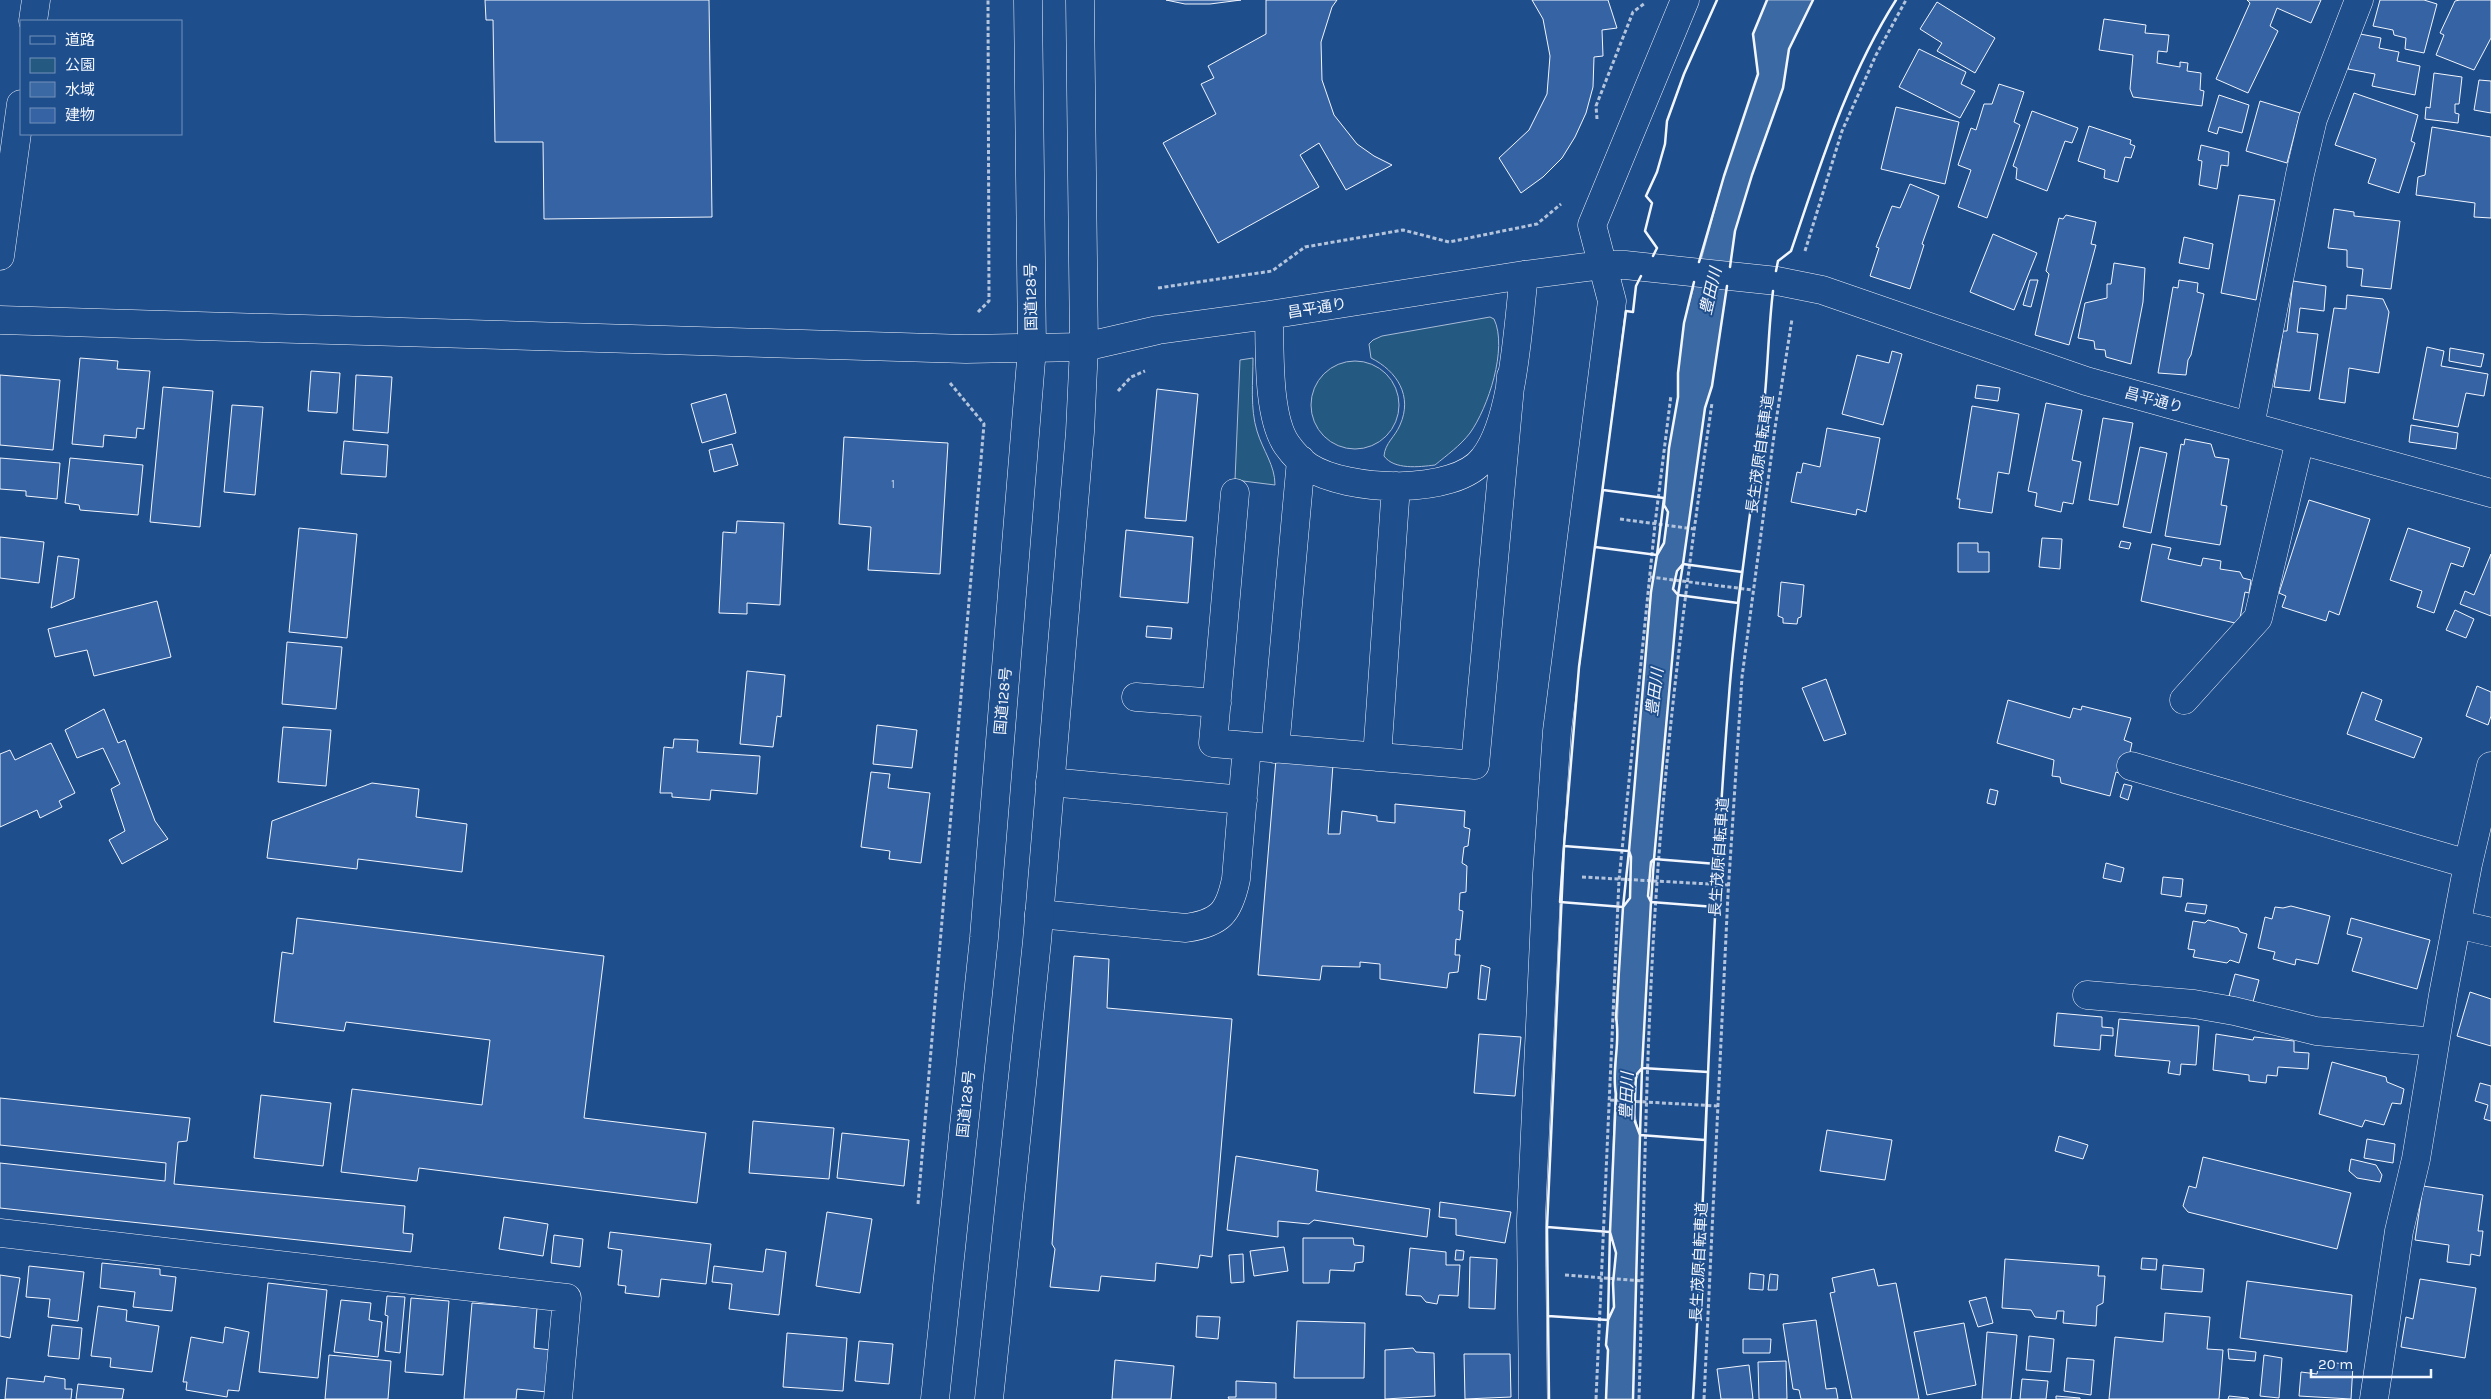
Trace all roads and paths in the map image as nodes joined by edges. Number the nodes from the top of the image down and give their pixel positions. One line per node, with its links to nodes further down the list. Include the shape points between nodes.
1 (36, 0): 9 (main road)
2 (988, 0): 19 (path, via 989,301)
3 (1028, 0): 23 (main road, 国道128号)
4 (1080, 0): 22 (main road)
5 (1648, 0): 11 (path, via 1633,12 1596,106)
6 (1685, 0): 15 (main road, via 1592,225)
7 (1906, 0): 14 (path, via 1876,55 1842,131)
8 (2359, 0): 28 (main road, via 2312,119)
9 (33, 20)
10 (20, 111): 13 (main road)
11 (1598, 126)
12 (1565, 201): 17 (path, via 1537,224 1449,242 1403,230 1305,247 1272,271)
13 (0, 256)
14 (1804, 256)
15 (1602, 265): 16 (main road, 昌平通り); 28 (main road, 昌平通り, via 1777,281 1822,290 2086,381); 71 (main road, via 1612,301 1557,731 1547,874 1531,1220)
16 (1524, 275): 18 (main road, 昌平通り); 24 (main road)
17 (1158, 288)
18 (1269, 315): 22 (main road, 昌平通り, via 1158,330); 30 (main road, via 1270,375 1275,414 1286,445)
19 (972, 319)
20 (0, 320): 23 (main road, 昌平通り, via 966,350)
21 (1792, 320): 39 (path, 長生茂原自転車道)
22 (1084, 347): 23 (main road, 昌平通り); 48 (main road, via 1080,432)
23 (1032, 348): 69 (main road, 国道128号, via 984,938)
24 (1511, 376): 31 (main road, via 1497,438 1483,460 1441,483); 45 (main road, via 1475,765)
25 (946, 378): 63 (path, via 984,424)
26 (1671, 395): 35 (path)
27 (1712, 403): 36 (path)
28 (2250, 426): 29 (main road, 昌平通り)
29 (2300, 440): 33 (main road, 昌平通り); 41 (main road, via 2258,618)
30 (1301, 460): 31 (main road, via 1309,467 1342,480); 44 (main road)
31 (1396, 486): 45 (main road)
32 (1235, 493): 42 (main road)
33 (2491, 494)
34 (1618, 518): 35 (path)
35 (1655, 524): 36 (path); 37 (path)
36 (1694, 529): 38 (path)
37 (1650, 577): 38 (path); 52 (path)
38 (1687, 581): 39 (path); 53 (path)
39 (1753, 590): 54 (path, 長生茂原自転車道, via 1742,677)
40 (1136, 696): 42 (main road)
41 (2184, 700)
42 (1217, 703): 43 (main road, via 1213,743)
43 (1247, 746): 44 (main road); 49 (main road)
44 (1275, 749): 45 (main road)
45 (1377, 757)
46 (2131, 766): 50 (main road)
47 (2491, 766): 50 (main road)
48 (1050, 782): 49 (main road); 55 (main road)
49 (1243, 800): 55 (main road, via 1232,899 1222,914 1207,925 1186,928)
50 (2468, 864): 56 (main road)
51 (1581, 877): 52 (path)
52 (1619, 880): 53 (path); 60 (path)
53 (1657, 881): 54 (path); 61 (path)
54 (1728, 885): 62 (path, 長生茂原自転車道)
55 (1039, 914): 70 (main road)
56 (2457, 924): 57 (main road); 59 (main road)
57 (2491, 932)
58 (2087, 995): 59 (main road, via 2194,1004 2316,1031)
59 (2436, 1042): 75 (main road, via 2416,1159 2399,1231)
60 (1610, 1100): 61 (path); 66 (path)
61 (1647, 1100): 62 (path); 67 (path)
62 (1717, 1106): 74 (path, 長生茂原自転車道)
63 (917, 1212)
64 (0, 1233): 68 (main road, via 567,1298)
65 (1557, 1274): 66 (path)
66 (1601, 1278): 67 (path); 72 (path)
67 (1642, 1281): 73 (path)
68 (558, 1399)
69 (935, 1399)
70 (989, 1399)
71 (1533, 1399)
72 (1596, 1399)
73 (1639, 1399)
74 (1704, 1399)
75 (2374, 1399)

